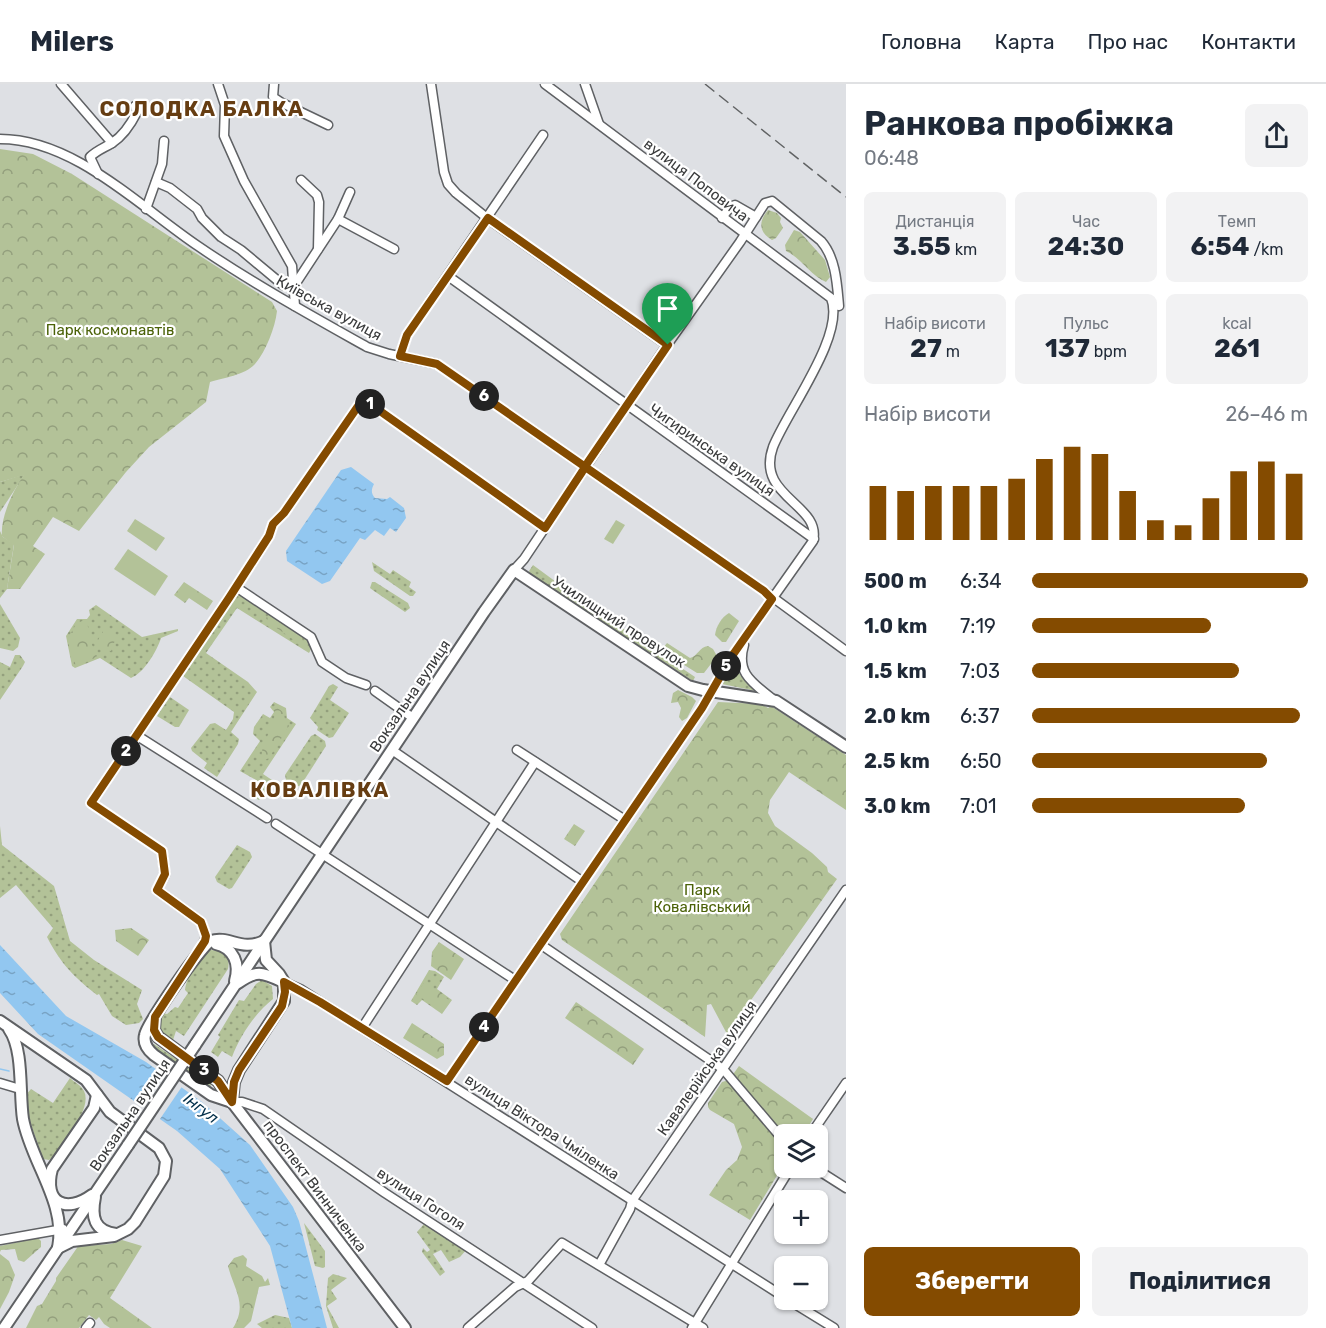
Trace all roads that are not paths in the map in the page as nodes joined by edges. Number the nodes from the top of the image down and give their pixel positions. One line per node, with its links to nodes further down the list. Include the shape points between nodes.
1 (61, 84): 13 (street)
2 (218, 84): 27 (street, via 225,105 224,136 244,181 292,266)
3 (274, 84): 8 (street, via 273,97 282,104)
4 (431, 84): 20 (street, via 448,184)
5 (545, 84): 9 (street, вулиця Поповича)
6 (585, 84): 9 (street)
7 (135, 106): 13 (street, via 137,112 129,128)
8 (328, 125)
9 (599, 125): 21 (street, вулиця Поповича)
10 (543, 135): 20 (street)
11 (0, 139): 14 (street, Київська вулиця, via 47,148)
12 (164, 141): 16 (street)
13 (112, 143): 14 (street, via 90,157)
14 (99, 174): 18 (street, Київська вулиця)
15 (301, 180): 24 (street, via 319,202)
16 (156, 182): 18 (street); 27 (street, via 197,209 221,237 283,285)
17 (350, 192): 22 (street)
18 (146, 209): 28 (street, Київська вулиця, via 197,246)
19 (756, 217): 21 (street, via 735,205); 23 (street, Вокзальна вулиця); 29 (street, via 765,203 772,201 821,241 833,263)
20 (488, 218): 26 (street); 31 (street)
21 (722, 218): 23 (street, вулиця Поповича)
22 (338, 219): 24 (street); 25 (street)
23 (744, 233): 29 (street, вулиця Поповича, via 831,298); 31 (street, Вокзальна вулиця)
24 (318, 249): 27 (street)
25 (394, 249)
26 (448, 276): 33 (street, via 407,335); 34 (street, Чигиринська вулиця)
27 (294, 286): 28 (street)
28 (295, 306): 33 (street, Київська вулиця, via 366,347)
29 (839, 312): 30 (street)
30 (841, 328)
31 (668, 345): 34 (street, Вокзальна вулиця)
32 (834, 349): 37 (street, via 770,458 775,483 812,523)
33 (400, 356): 35 (street, Київська вулиця, via 437,364)
34 (627, 406): 35 (street, Вокзальна вулиця); 37 (street, Чигиринська вулиця)
35 (585, 466): 36 (street, Вокзальна вулиця); 40 (street, Київська вулиця)
36 (545, 528): 38 (street, Вокзальна вулиця); 39 (street, via 363,399 273,524)
37 (814, 539): 40 (street)
38 (514, 570): 44 (main road, Училищний провулок, via 688,686); 47 (main road, Вокзальна вулиця)
39 (236, 586): 43 (street, via 311,637 322,662 346,678); 48 (street)
40 (772, 599): 41 (street); 42 (street, Київська вулиця)
41 (748, 634): 44 (street); 46 (street, via 742,667 748,678)
42 (846, 651)
43 (366, 685)
44 (710, 691): 46 (main road, Училищний провулок); 54 (street)
45 (375, 692): 47 (street)
46 (776, 701): 49 (main road)
47 (413, 718): 50 (main road, Вокзальна вулиця)
48 (136, 735): 53 (street); 63 (street, via 91,803 162,851 165,874 157,890 201,922 206,936)
49 (846, 747)
50 (392, 750): 55 (street); 57 (main road, Вокзальна вулиця)
51 (517, 750): 52 (street)
52 (535, 762): 54 (street); 55 (street)
53 (267, 818)
54 (625, 820): 58 (street)
55 (496, 822): 58 (street); 60 (street)
56 (276, 824): 57 (street)
57 (322, 854): 60 (street); 61 (main road, Вокзальна вулиця)
58 (583, 882): 62 (street)
59 (846, 890): 70 (street, Кавалерійська вулиця)
60 (430, 924): 64 (street); 69 (street)
61 (264, 941): 63 (main road, via 247,946 211,940); 65 (main road, via 266,960); 66 (main road, Вокзальна вулиця)
62 (540, 944): 64 (street); 70 (street)
63 (202, 947): 66 (main road, via 218,944 232,952 237,968); 67 (main road, проспект Винниченка)
64 (515, 980): 73 (street)
65 (284, 982): 66 (main road, via 256,973); 69 (street, вулиця Віктора Чміленка); 71 (main road, via 282,1006)
66 (232, 988): 89 (main road, Вокзальна вулиця, bridge)
67 (155, 1017): 72 (main road, via 154,1030 161,1040); 78 (main road, проспект Винниченка, via 145,1036 154,1055 212,1095)
68 (2, 1023): 76 (main road, via 15,1041); 77 (main road, via 78,1074)
69 (362, 1028): 73 (street, вулиця Віктора Чміленка)
70 (723, 1069): 82 (street); 90 (street, Кавалерійська вулиця)
71 (239, 1070): 72 (main road, via 228,1078); 78 (main road)
72 (213, 1076): 78 (main road)
73 (447, 1081): 90 (street, вулиця Віктора Чміленка)
74 (0, 1083): 76 (street)
75 (846, 1083): 81 (street)
76 (20, 1089): 83 (main road)
77 (97, 1095): 79 (main road); 80 (main road)
78 (232, 1102): 98 (street, вулиця Гоголя, via 263,1109); 103 (main road, проспект Винниченка)
79 (88, 1116): 80 (main road, via 106,1114); 84 (main road)
80 (117, 1118): 93 (main road, via 159,1148 166,1167 135,1222)
81 (819, 1124)
82 (774, 1130)
83 (33, 1152): 84 (main road, via 40,1163); 88 (main road)
84 (57, 1162): 88 (main road, via 50,1175)
85 (828, 1177): 87 (street)
86 (784, 1178): 96 (street)
87 (846, 1188)
88 (50, 1193): 89 (main road, via 68,1205); 92 (main road)
89 (96, 1193): 91 (main road, Вокзальна вулиця); 93 (main road, via 93,1215 97,1226 110,1233)
90 (632, 1201): 96 (street, вулиця Віктора Чміленка); 97 (street, Кавалерійська вулиця)
91 (72, 1227): 92 (street); 95 (main road, Вокзальна вулиця)
92 (60, 1229): 94 (street); 95 (main road)
93 (122, 1233): 95 (main road, via 72,1241)
94 (0, 1240)
95 (58, 1248): 102 (main road, Вокзальна вулиця)
96 (731, 1264): 99 (street, вулиця Віктора Чміленка); 101 (street)
97 (599, 1265): 98 (street, via 562,1243); 101 (street)
98 (524, 1283): 104 (street); 105 (street, вулиця Гоголя)
99 (774, 1291)
100 (805, 1310): 107 (street, вулиця Віктора Чміленка)
101 (693, 1325): 106 (street)
102 (4, 1328)
103 (405, 1328)
104 (468, 1328)
105 (592, 1328)
106 (703, 1328)
107 (834, 1328)

